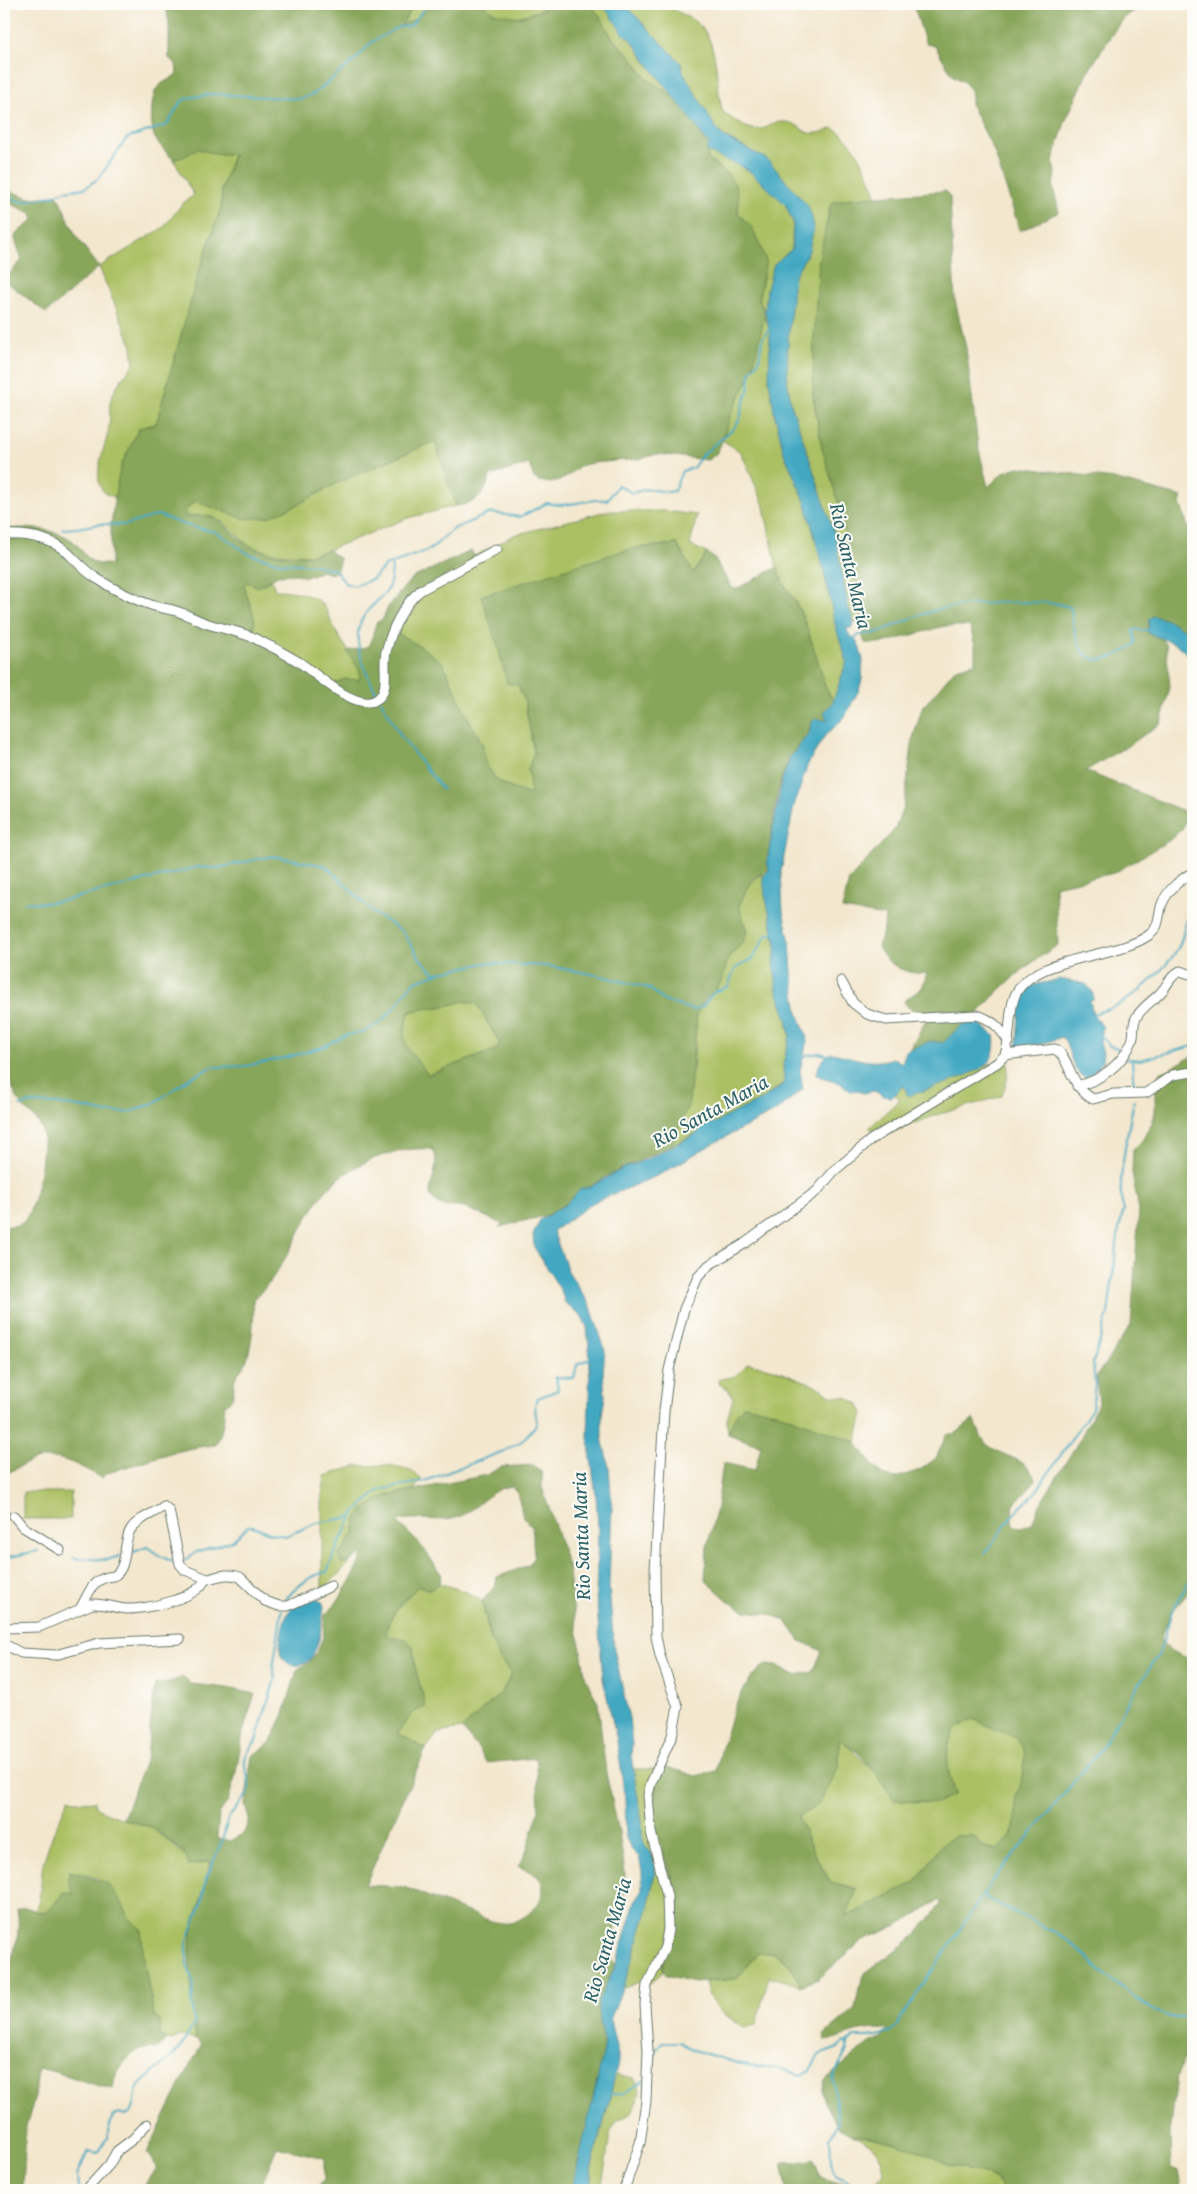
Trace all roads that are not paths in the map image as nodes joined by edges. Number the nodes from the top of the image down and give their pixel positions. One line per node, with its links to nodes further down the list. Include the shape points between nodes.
1 (4, 534): 2 (street, via 53,543 79,566 114,588 153,605 252,637 298,661 336,690 366,702 381,696 386,651 399,620 416,594)
2 (497, 549)
3 (1193, 872): 6 (street, via 1170,891 1150,936 1132,945 1049,968 1030,978 1014,997)
4 (1193, 975): 9 (street, via 1180,971 1171,976 1160,993 1141,1009 1135,1020 1132,1040 1123,1056 1096,1080)
5 (841, 982): 6 (street, via 853,1003 868,1014 893,1020 978,1015 998,1026)
6 (1009, 1042): 7 (street)
7 (1005, 1054): 9 (street, via 1055,1049 1062,1054); 20 (street, via 997,1063 872,1139 834,1171 817,1191 709,1265 698,1277 684,1309 669,1370 664,1411 655,1570 656,1636 678,1707 672,1736 648,1795 651,1832 667,1896 668,1929 666,1947 647,1985 646,2101 640,2143)
8 (1193, 1072): 9 (street, via 1173,1075 1146,1092 1113,1094 1098,1099 1086,1095)
9 (1077, 1086)
10 (14, 1516): 11 (street, via 23,1527)
11 (60, 1550)
12 (206, 1580): 13 (street, via 235,1575 266,1601 284,1606); 14 (street, via 192,1592 153,1607 125,1609 101,1603); 14 (street, via 180,1564 172,1516 164,1506 133,1526 120,1570 114,1576 95,1582)
13 (331, 1586)
14 (81, 1608): 15 (street, via 39,1627)
15 (4, 1628)
16 (180, 1639): 17 (street, via 98,1643 54,1655 20,1653)
17 (4, 1644)
18 (147, 2124): 19 (street, via 117,2150 109,2165)
19 (86, 2190)
20 (624, 2190)

